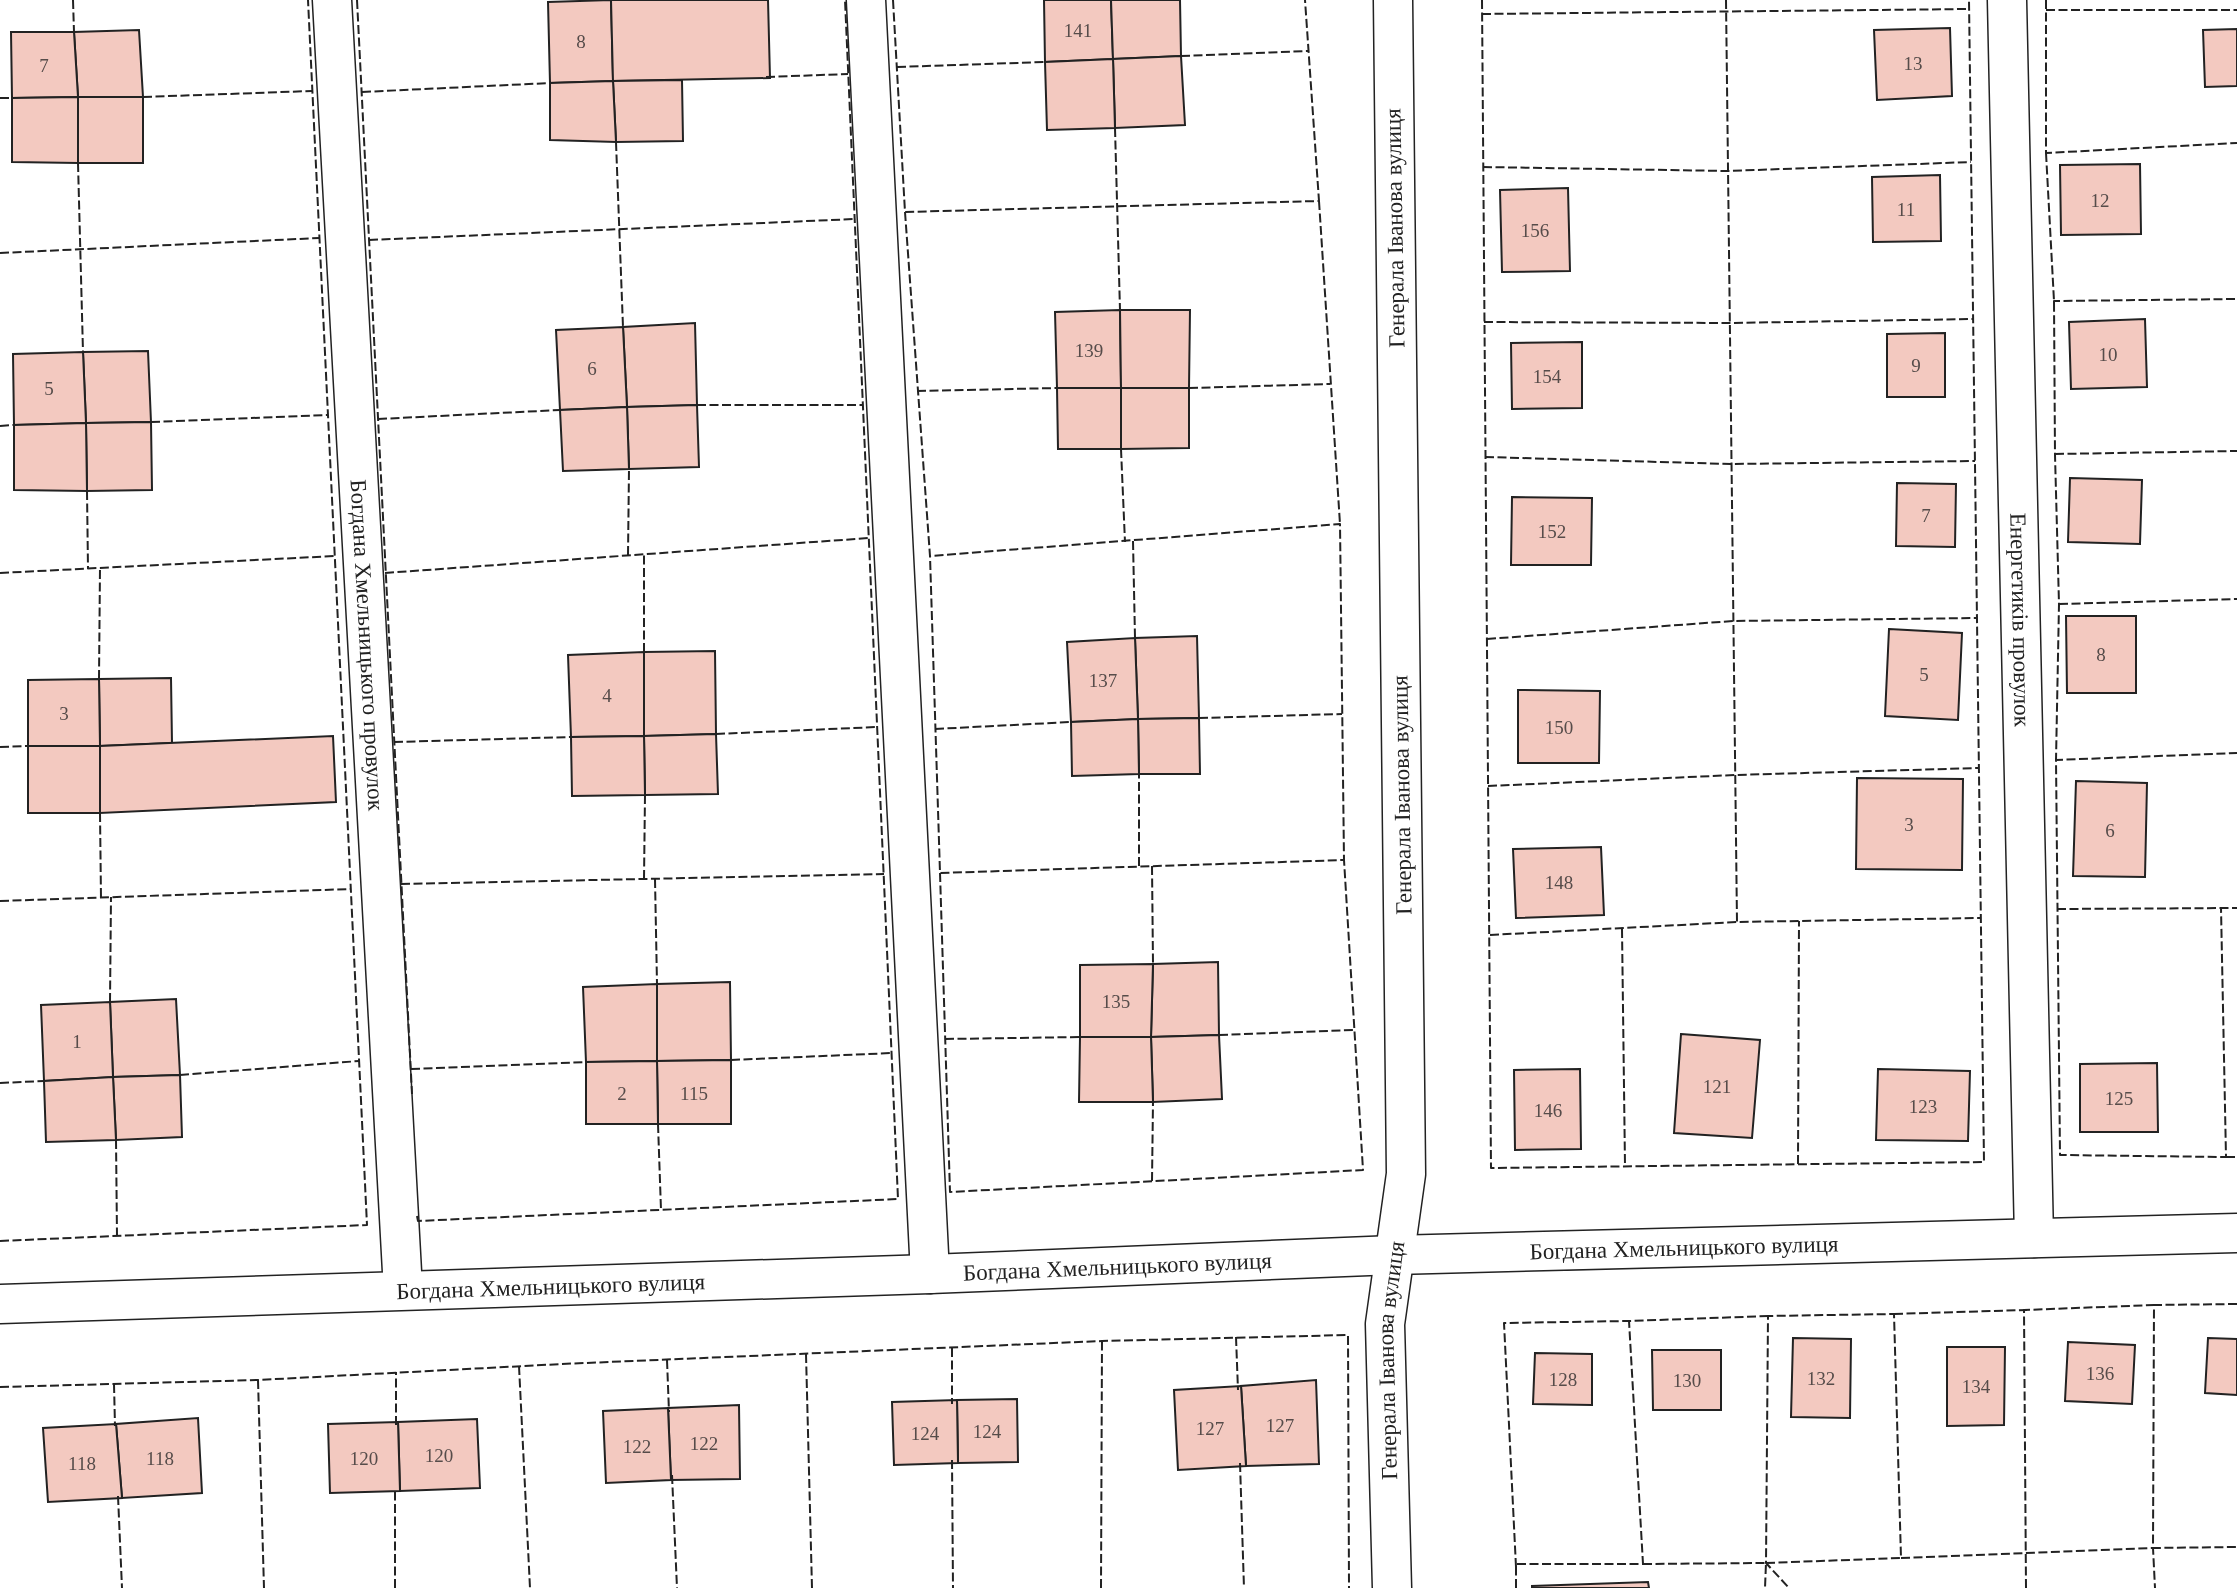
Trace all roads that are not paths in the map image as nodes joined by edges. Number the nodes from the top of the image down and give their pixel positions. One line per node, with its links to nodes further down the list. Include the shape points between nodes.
1 (332, 0): 9 (street, Богдана Хмельницького провулок)
2 (866, 0): 8 (street)
3 (1393, 0): 7 (street, Генерала Іванова вулиця, via 1406,1174)
4 (2007, 0): 6 (street, Енергетиків провулок)
5 (2237, 1233): 6 (street, Богдана Хмельницького вулиця)
6 (2034, 1238): 7 (street, Богдана Хмельницького вулиця)
7 (1394, 1255): 8 (street, Богдана Хмельницького вулиця); 11 (street, Генерала Іванова вулиця, via 1385,1324)
8 (930, 1274): 9 (street, Богдана Хмельницького вулиця)
9 (403, 1290): 10 (street, Богдана Хмельницького вулиця)
10 (0, 1304)
11 (1392, 1588)

